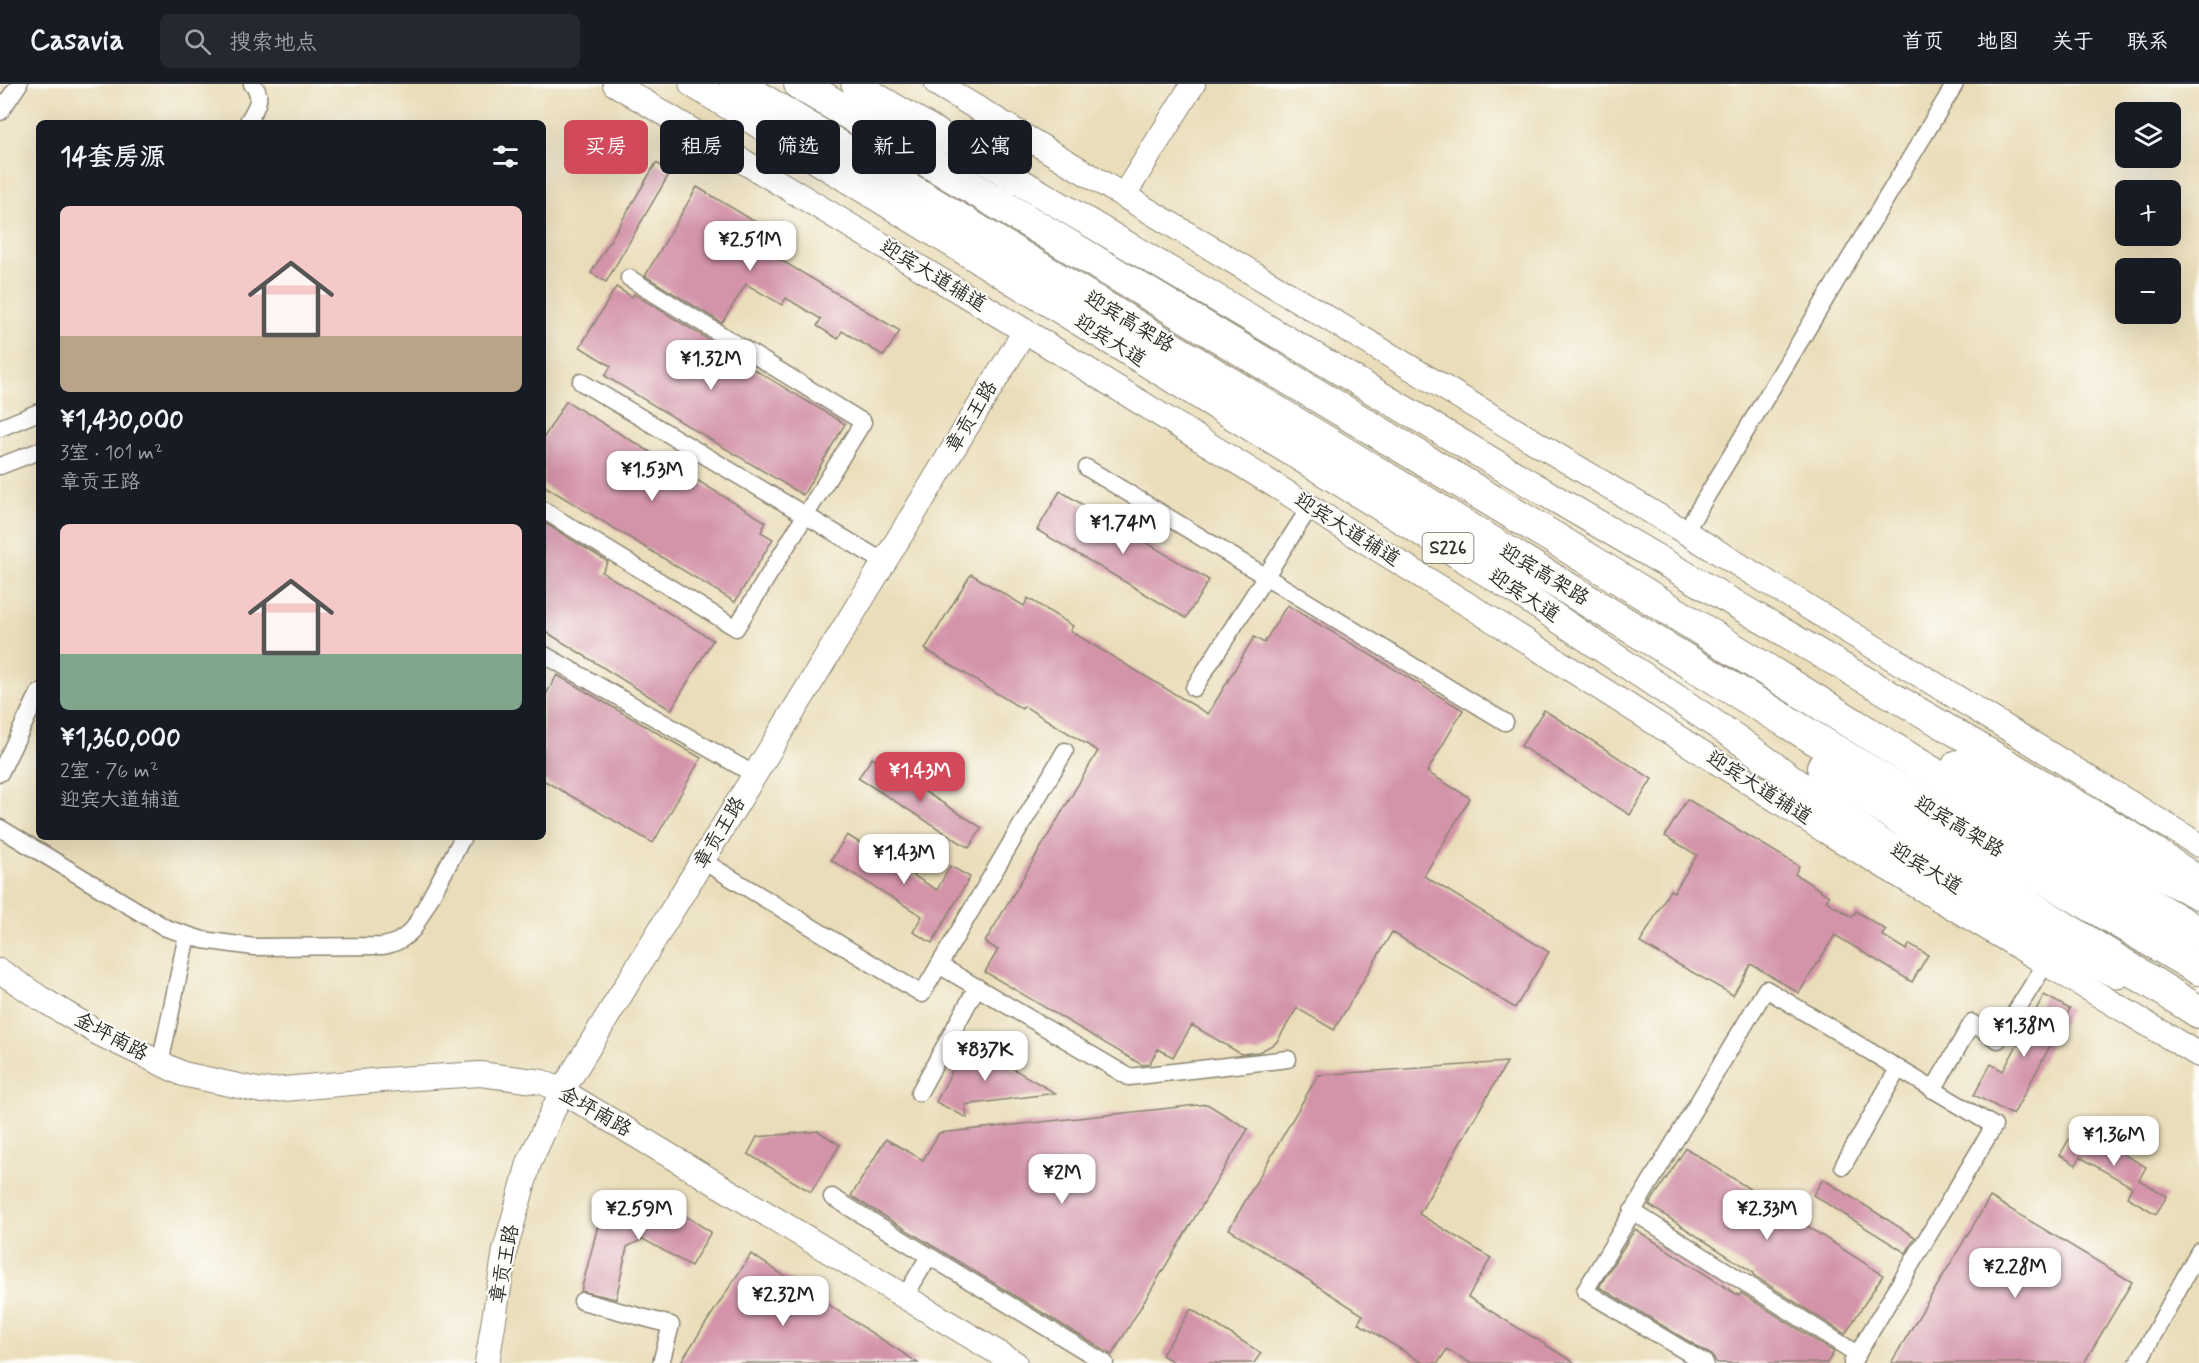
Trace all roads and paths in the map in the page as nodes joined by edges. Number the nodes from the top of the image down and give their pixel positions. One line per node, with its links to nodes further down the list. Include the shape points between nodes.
1 (19, 84): 11 (street)
2 (252, 84): 12 (street, via 259,95)
3 (615, 84): 15 (street, 迎宾大道辅道)
4 (693, 84): 50 (main road, 迎宾大道 / S226, via 1515,590 1736,738 1876,839 2021,928)
5 (736, 84): 28 (highway, 迎宾高架路)
6 (800, 84): 26 (highway, 迎宾高架路)
7 (855, 84): 41 (main road, via 2134,837)
8 (937, 84): 13 (street)
9 (1193, 84): 13 (street)
10 (1955, 84): 25 (street)
11 (0, 112)
12 (250, 120)
13 (1124, 195): 25 (street)
14 (629, 278): 24 (street, via 863,422)
15 (1025, 331): 22 (street, 迎宾大道辅道); 27 (street, 章贡王路)
16 (581, 382): 24 (street)
17 (36, 413): 18 (street)
18 (0, 428)
19 (36, 452): 20 (street)
20 (0, 466)
21 (1088, 468): 29 (street)
22 (1310, 507): 29 (street); 45 (street, 迎宾大道辅道, via 1827,832)
23 (546, 512): 24 (street, via 736,628)
24 (805, 515): 27 (street)
25 (1685, 532): 39 (street)
26 (1555, 539): 42 (highway, via 1750,645 1958,766); 43 (highway, 迎宾高架路, via 2045,843)
27 (884, 562): 36 (street, 章贡王路)
28 (1538, 572): 47 (highway, 迎宾高架路); 50 (highway, via 2020,900)
29 (1265, 576): 31 (street); 33 (street)
30 (546, 656): 36 (street)
31 (1194, 688)
32 (36, 699): 35 (street)
33 (1505, 722)
34 (1065, 751): 46 (street)
35 (0, 773)
36 (755, 775): 40 (street, 章贡王路)
37 (0, 828): 44 (street, via 166,928)
38 (461, 840): 44 (street, via 414,928 397,943 254,947)
39 (2199, 845)
40 (703, 861): 46 (street, via 922,994); 56 (street, 章贡王路)
41 (2199, 880)
42 (2199, 893)
43 (2199, 933)
44 (187, 935): 53 (street)
45 (2046, 963): 51 (street, 迎宾大道辅道); 55 (street, via 1998,1040 1972,1023)
46 (939, 965): 49 (street)
47 (2199, 969)
48 (0, 971): 53 (street, 金坪南路, via 100,1034)
49 (977, 987): 52 (street, via 1129,1077); 57 (street)
50 (2199, 1014)
51 (2199, 1055)
52 (1288, 1059)
53 (160, 1064): 56 (street, 金坪南路, via 183,1074 262,1091 480,1074 542,1082)
54 (1898, 1069): 55 (street); 58 (street); 60 (street, via 1766,989)
55 (1933, 1090): 65 (street, via 1994,1126)
56 (562, 1091): 63 (street, 金坪南路); 66 (street, 章贡王路, via 529,1163 505,1250)
57 (919, 1093)
58 (1843, 1166)
59 (832, 1197): 62 (street)
60 (1632, 1211): 65 (street); 70 (street, via 1585,1291)
61 (2199, 1251): 71 (street)
62 (929, 1256): 63 (street); 69 (street)
63 (904, 1298): 68 (street, 金坪南路)
64 (582, 1301): 67 (street, via 670,1324)
65 (1854, 1358)
66 (487, 1363)
67 (661, 1363)
68 (1015, 1363)
69 (1105, 1363)
70 (1705, 1363)
71 (2138, 1363)

